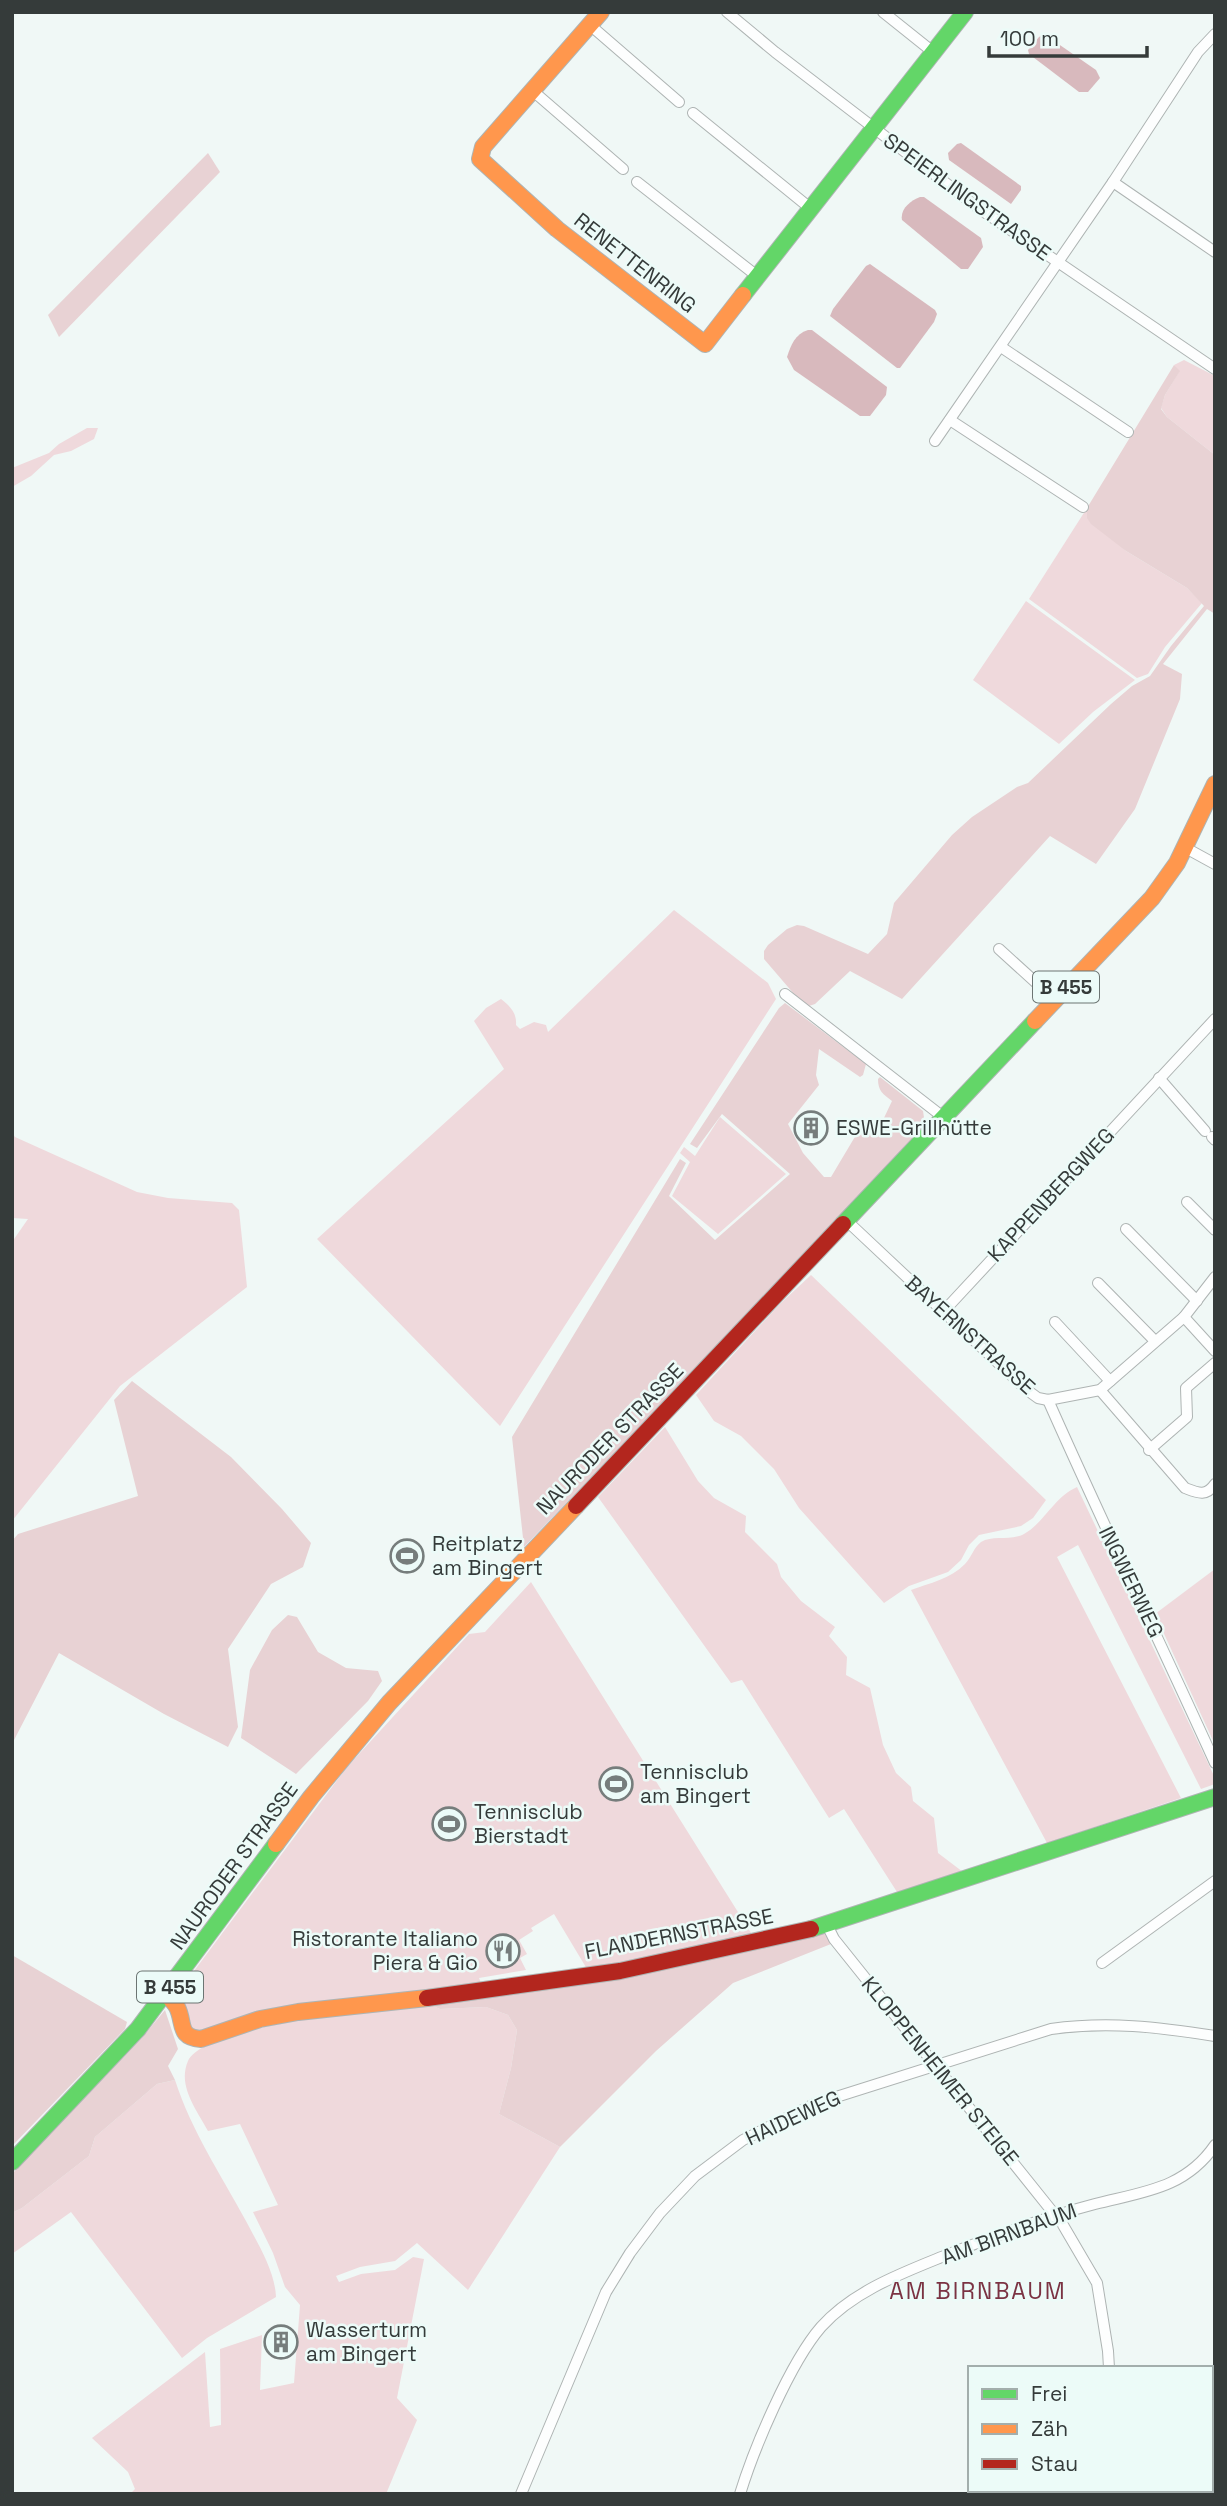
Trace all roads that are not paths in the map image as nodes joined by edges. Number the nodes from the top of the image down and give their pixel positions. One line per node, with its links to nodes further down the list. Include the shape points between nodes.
1 (727, 12): 10 (street, SPEIERLINGSTRASSE)
2 (883, 12): 6 (street)
3 (965, 12): 6 (street, RENETTENRING)
4 (595, 18): 7 (street, RENETTENRING); 8 (street)
5 (1215, 34): 13 (street, via 1198,52)
6 (933, 52): 10 (street, RENETTENRING)
7 (533, 90): 11 (street); 17 (street, RENETTENRING, via 479,156 557,229 705,344)
8 (678, 102)
9 (692, 113): 14 (street)
10 (874, 128): 14 (street, RENETTENRING); 16 (street, SPEIERLINGSTRASSE)
11 (623, 169)
12 (637, 181): 17 (street)
13 (1112, 182): 15 (street); 16 (street)
14 (810, 208): 17 (street, RENETTENRING)
15 (1215, 252)
16 (1057, 262): 18 (street); 19 (street, SPEIERLINGSTRASSE)
17 (757, 276)
18 (1000, 347): 20 (street); 21 (street)
19 (1215, 369)
20 (950, 420): 22 (street); 23 (street)
21 (1128, 432)
22 (935, 441)
23 (1083, 507)
24 (1215, 784): 25 (street, NAURODER STRASSE / B 455)
25 (1184, 847): 26 (street); 29 (street, NAURODER STRASSE / B 455, via 1152,898)
26 (1215, 863)
27 (999, 949): 29 (street)
28 (785, 994): 32 (street)
29 (1054, 999): 32 (street, NAURODER STRASSE / B 455)
30 (1215, 1019): 31 (street, KAPPENBERGWEG)
31 (1159, 1078): 33 (street); 41 (street, KAPPENBERGWEG)
32 (943, 1117): 35 (street, NAURODER STRASSE / B 455)
33 (1211, 1136)
34 (1187, 1202): 37 (street)
35 (847, 1222): 41 (street, BAYERNSTRASSE); 57 (street, NAURODER STRASSE / B 455, via 381,1713 311,1797)
36 (1126, 1229): 40 (street)
37 (1215, 1230)
38 (1215, 1277): 40 (street)
39 (1098, 1283): 44 (street)
40 (1197, 1301): 42 (street)
41 (943, 1312): 49 (street, BAYERNSTRASSE, via 1027,1390)
42 (1184, 1317): 44 (street); 45 (street)
43 (1055, 1322): 47 (street)
44 (1155, 1341): 47 (street)
45 (1215, 1351)
46 (1215, 1363): 50 (street, via 1186,1388 1187,1418)
47 (1110, 1381): 48 (street)
48 (1100, 1390): 49 (street, BAYERNSTRASSE); 50 (street)
49 (1048, 1400): 52 (street, INGWERWEG)
50 (1149, 1450): 51 (street, via 1185,1488 1201,1494)
51 (1215, 1484)
52 (1215, 1763)
53 (1215, 1797): 55 (street, FLANDERNSTRASSE)
54 (1215, 1881): 56 (street)
55 (827, 1925): 57 (street, FLANDERNSTRASSE, via 620,1971 260,2019 201,2039 184,2032 177,2007); 59 (street, KLOPPENHEIMER STEIGE)
56 (1102, 1963)
57 (166, 1993): 61 (street, NAURODER STRASSE / B 455, via 120,2049)
58 (1215, 2036): 59 (street, HAIDEWEG, via 1087,2024 1051,2029)
59 (934, 2066): 62 (street, KLOPPENHEIMER STEIGE); 65 (street, HAIDEWEG, via 814,2104 777,2121 695,2176 629,2253 606,2292)
60 (1215, 2145): 62 (street, AM BIRNBAUM, via 1187,2175 1169,2185)
61 (12, 2162)
62 (1055, 2215): 66 (street, AM BIRNBAUM, via 906,2272 854,2298 830,2319 802,2353)
63 (1062, 2225): 64 (street, via 1097,2283)
64 (1109, 2366)
65 (522, 2494)
66 (740, 2494)

